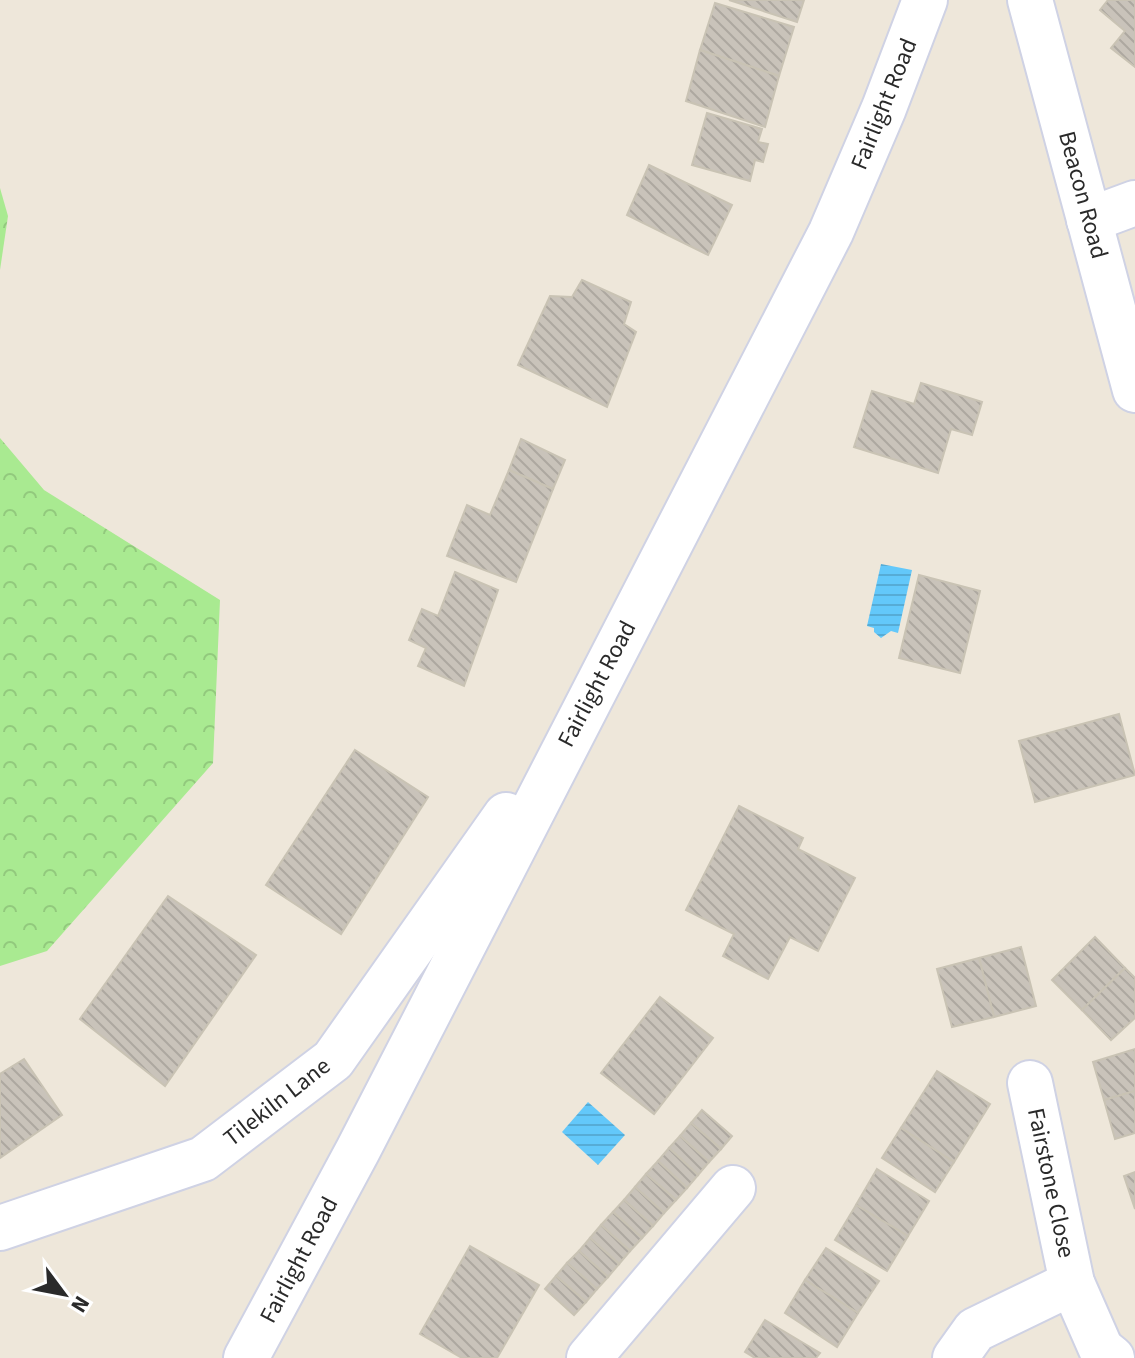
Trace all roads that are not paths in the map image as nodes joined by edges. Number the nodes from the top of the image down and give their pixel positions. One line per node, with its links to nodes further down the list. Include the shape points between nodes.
1 (925, 0): 6 (street, Fairlight Road, via 831,232)
2 (1030, 0): 4 (street, Beacon Road)
3 (1135, 203): 4 (street)
4 (1089, 220): 5 (street, Beacon Road)
5 (1135, 390)
6 (561, 754): 9 (street, Tilekiln Lane, via 495,828 333,1060 203,1159); 11 (street, Fairlight Road)
7 (1030, 1083): 10 (street, Fairstone Close)
8 (733, 1188): 12 (street)
9 (0, 1228)
10 (1072, 1283): 13 (street, Fairstone Close, via 975,1330); 14 (street, Fairstone Close, via 1101,1349)
11 (246, 1358)
12 (589, 1358)
13 (955, 1358)
14 (1112, 1358)

